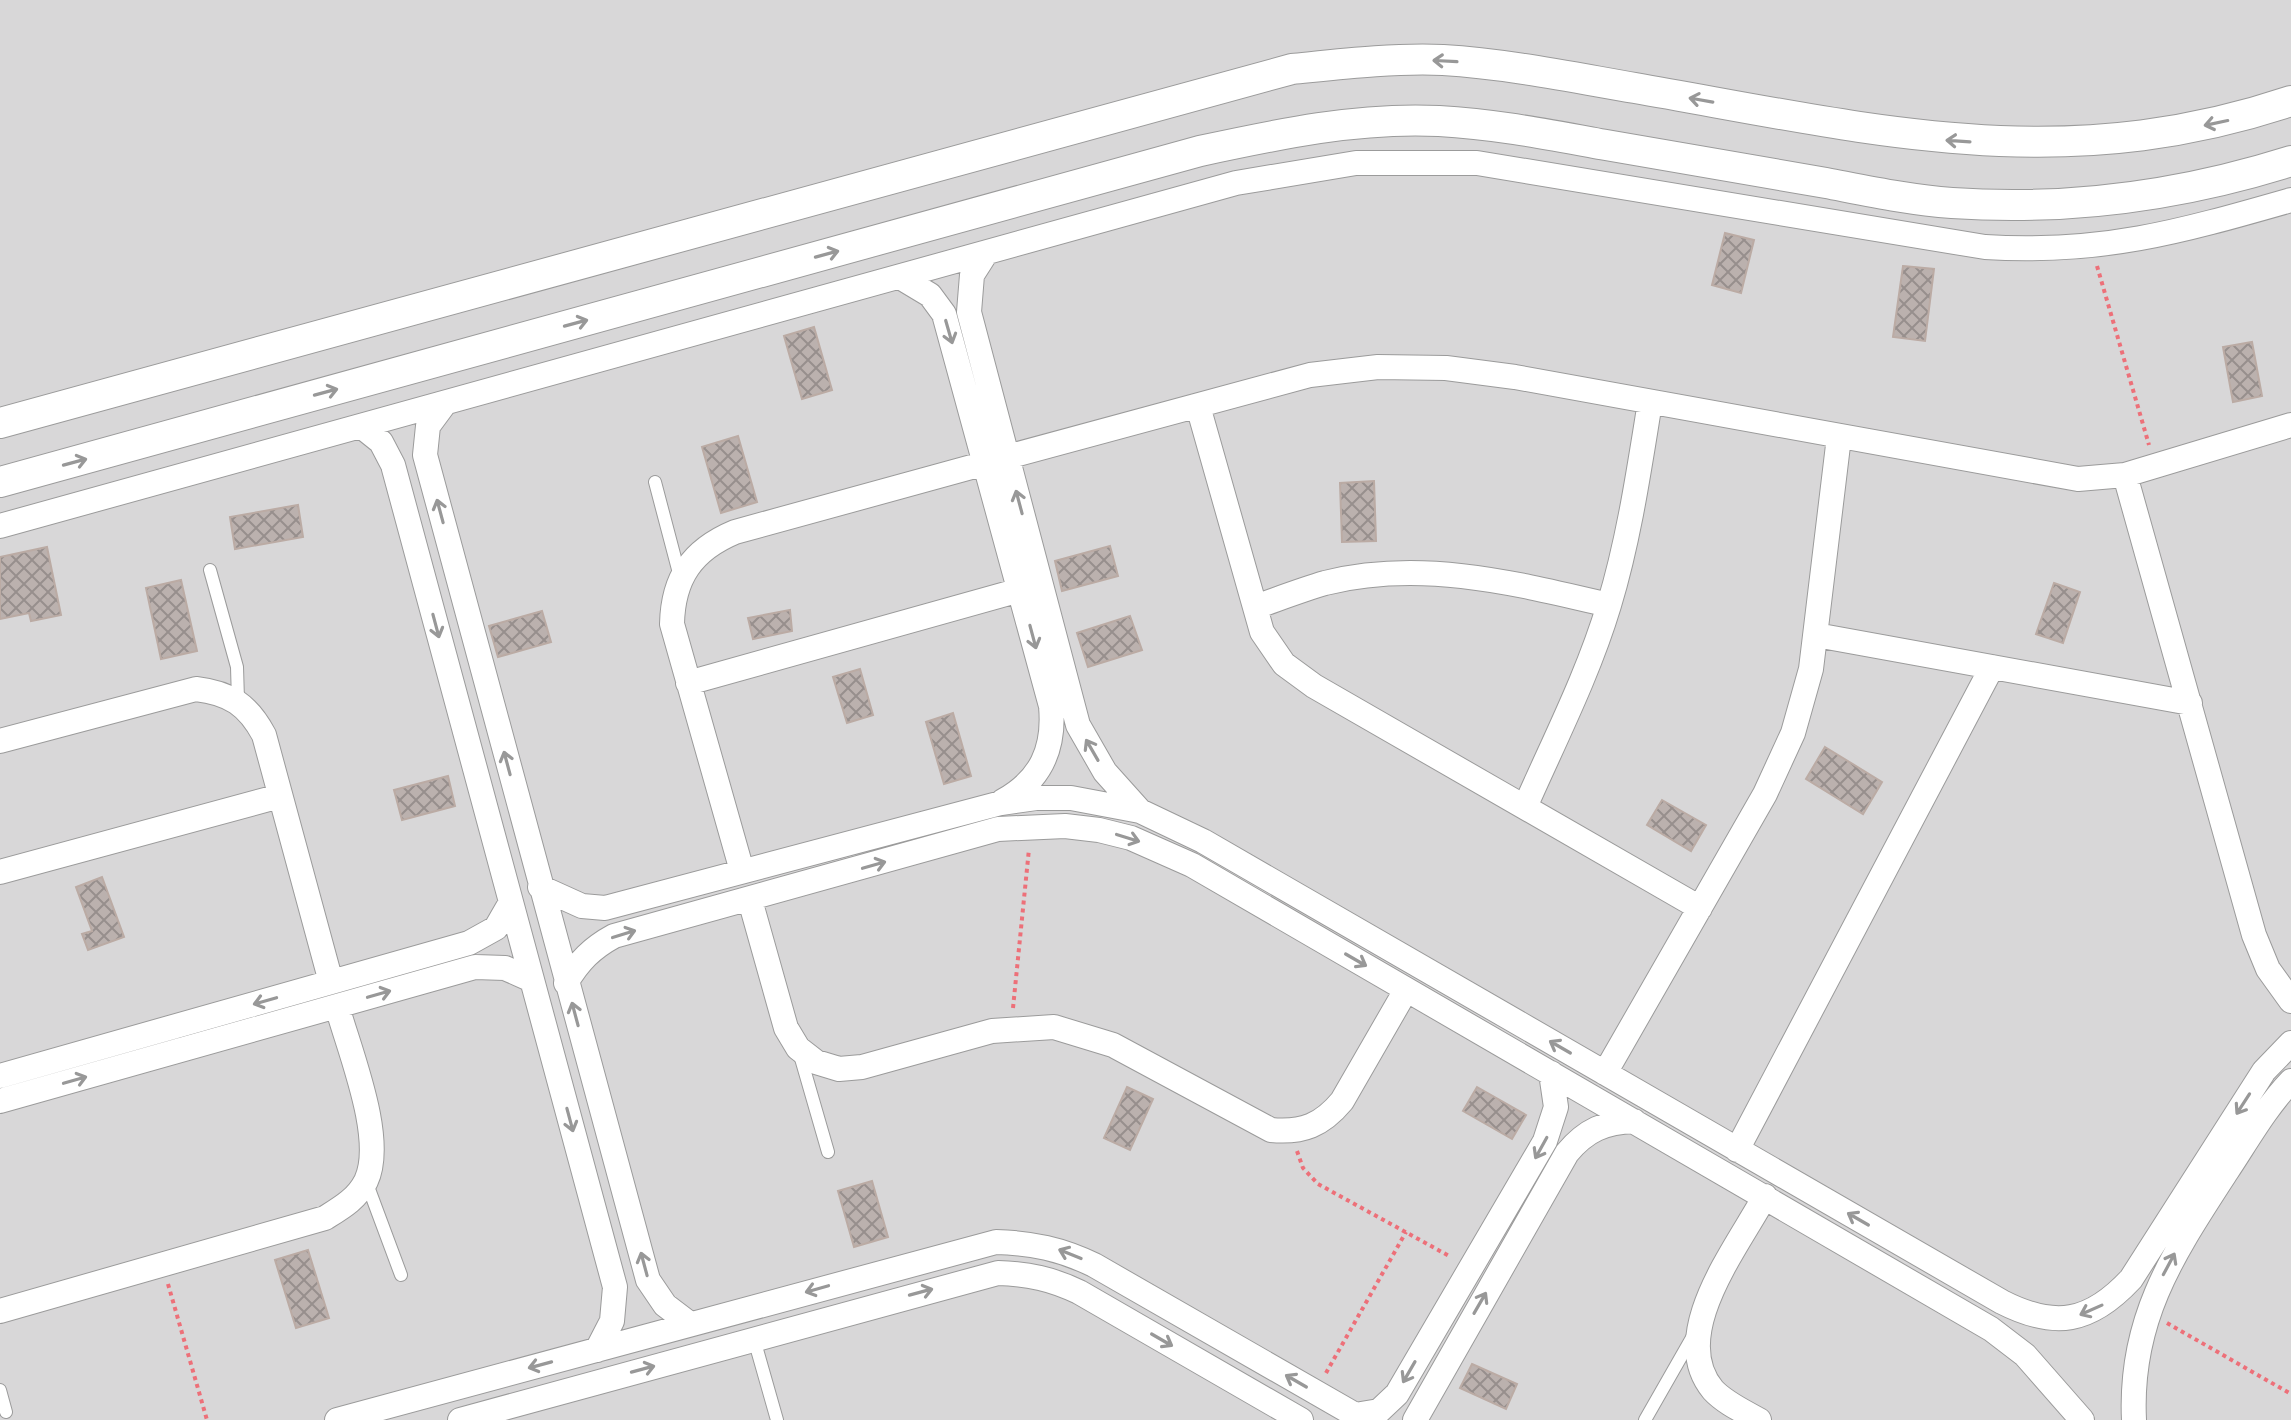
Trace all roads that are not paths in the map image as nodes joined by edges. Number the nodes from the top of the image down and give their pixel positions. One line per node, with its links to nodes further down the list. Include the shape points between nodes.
1 (2291, 101): 9 (street, one-way to 9, via 2174,132 2028,144 1882,131 1516,67 1442,60 1292,69)
2 (2291, 161): 15 (street, one-way to 2, via 1200,151 1300,129 1396,121 1507,127 1872,192 2026,206 2104,202 2181,190)
3 (2291, 200): 4 (street, via 2165,235 2092,248 2038,250 1985,247 1477,163 1417,160 1356,163 1251,180)
4 (986, 253): 5 (street); 13 (street, via 972,275 967,299)
5 (900, 277): 7 (street); 13 (street, one-way to 13, via 930,295 944,314)
6 (1650, 402): 8 (street, via 1474,371 1378,367 1310,375); 12 (street); 21 (street, via 1628,533)
7 (445, 403): 11 (street); 35 (street, one-way to 7, via 425,455 428,426)
8 (1198, 406): 13 (street); 22 (street)
9 (0, 423)
10 (2291, 425): 14 (street)
11 (361, 426): 17 (street); 37 (street, one-way to 37, via 381,442 393,465)
12 (1839, 437): 14 (street, via 2054,477); 23 (street)
13 (997, 460): 19 (street, via 735,532 693,557); 20 (street); 32 (street, one-way to 13, via 1105,772 1078,725)
14 (2125, 475): 27 (street)
15 (0, 482)
16 (655, 482): 19 (lane)
17 (0, 526)
18 (210, 570): 26 (lane, via 237,667)
19 (680, 577): 25 (street, via 672,600 672,624)
20 (1020, 590): 25 (street); 30 (street, one-way to 30, via 1053,730 1049,753 1037,774)
21 (1609, 605): 22 (street, via 1506,581 1415,572 1325,583); 31 (street)
22 (1255, 607): 31 (street, via 1272,649 1299,676)
23 (1816, 635): 24 (street); 38 (street, via 1803,701 1780,764)
24 (1992, 667): 27 (street); 52 (street)
25 (688, 683): 33 (street)
26 (238, 700): 28 (street, via 196,689); 29 (street, via 264,735)
27 (2190, 703): 43 (street, via 2254,935 2268,969)
28 (0, 741)
29 (280, 796): 34 (street); 42 (street)
30 (1001, 803): 32 (street, via 1071,798); 33 (street)
31 (1525, 807): 38 (street)
32 (1140, 811): 47 (street, one-way to 32, via 1193,835)
33 (742, 871): 35 (street, via 605,908 582,906)
34 (0, 872)
35 (540, 887): 40 (street)
36 (750, 900): 40 (street, one-way to 36, via 594,947 614,936); 41 (street, one-way to 41, via 998,829 1099,830 1162,850); 45 (street, via 786,1028)
37 (511, 902): 39 (street); 42 (street, via 505,916 483,937)
38 (1700, 908): 47 (street)
39 (532, 980): 42 (street, one-way to 39, via 475,967 505,968); 61 (street, one-way to 61, via 615,1287 612,1321)
40 (566, 983): 58 (street, one-way to 40, via 665,1305 648,1280)
41 (1406, 990): 45 (street, via 1342,1101 1311,1127 1291,1132 1251,1122 1113,1045 1054,1027 1011,1028 839,1069 816,1062); 46 (street)
42 (334, 994): 48 (street, one-way to 48); 50 (street, one-way to 42); 54 (street, via 370,1126 373,1153)
43 (2291, 1001)
44 (2291, 1043): 52 (street, one-way to 52, via 2264,1071 2131,1279 2111,1301 2085,1315 2057,1320 2027,1316)
45 (798, 1048): 53 (lane)
46 (1551, 1073): 51 (street); 64 (street, one-way to 64, via 1556,1107 1549,1133 1389,1404)
47 (1605, 1073): 52 (street)
48 (0, 1076)
49 (2291, 1081): 73 (street, one-way to 49, via 2137,1354 2147,1312 2171,1258)
50 (0, 1101)
51 (1634, 1121): 55 (street); 69 (street, one-way to 51, via 1567,1153 1596,1127)
52 (1737, 1150)
53 (828, 1152)
54 (366, 1181): 56 (lane); 57 (street, via 349,1203 325,1218)
55 (1765, 1196): 59 (street); 72 (street, via 1991,1329 2035,1365)
56 (401, 1275)
57 (0, 1311)
58 (690, 1324): 61 (street); 64 (street, one-way to 58, via 1094,1265 1031,1243 964,1248)
59 (1696, 1330): 70 (lane); 71 (street, via 1695,1352 1714,1391)
60 (754, 1339): 66 (street, one-way to 60); 67 (lane); 68 (street, one-way to 68, via 972,1278 1027,1274 1079,1292)
61 (597, 1350): 65 (street, one-way to 65)
62 (0, 1390): 63 (lane)
63 (6, 1412)
64 (1359, 1417)
65 (337, 1420)
66 (460, 1420)
67 (777, 1420)
68 (1301, 1420)
69 (1415, 1420)
70 (1645, 1420)
71 (1759, 1420)
72 (2082, 1420)
73 (2134, 1420)

